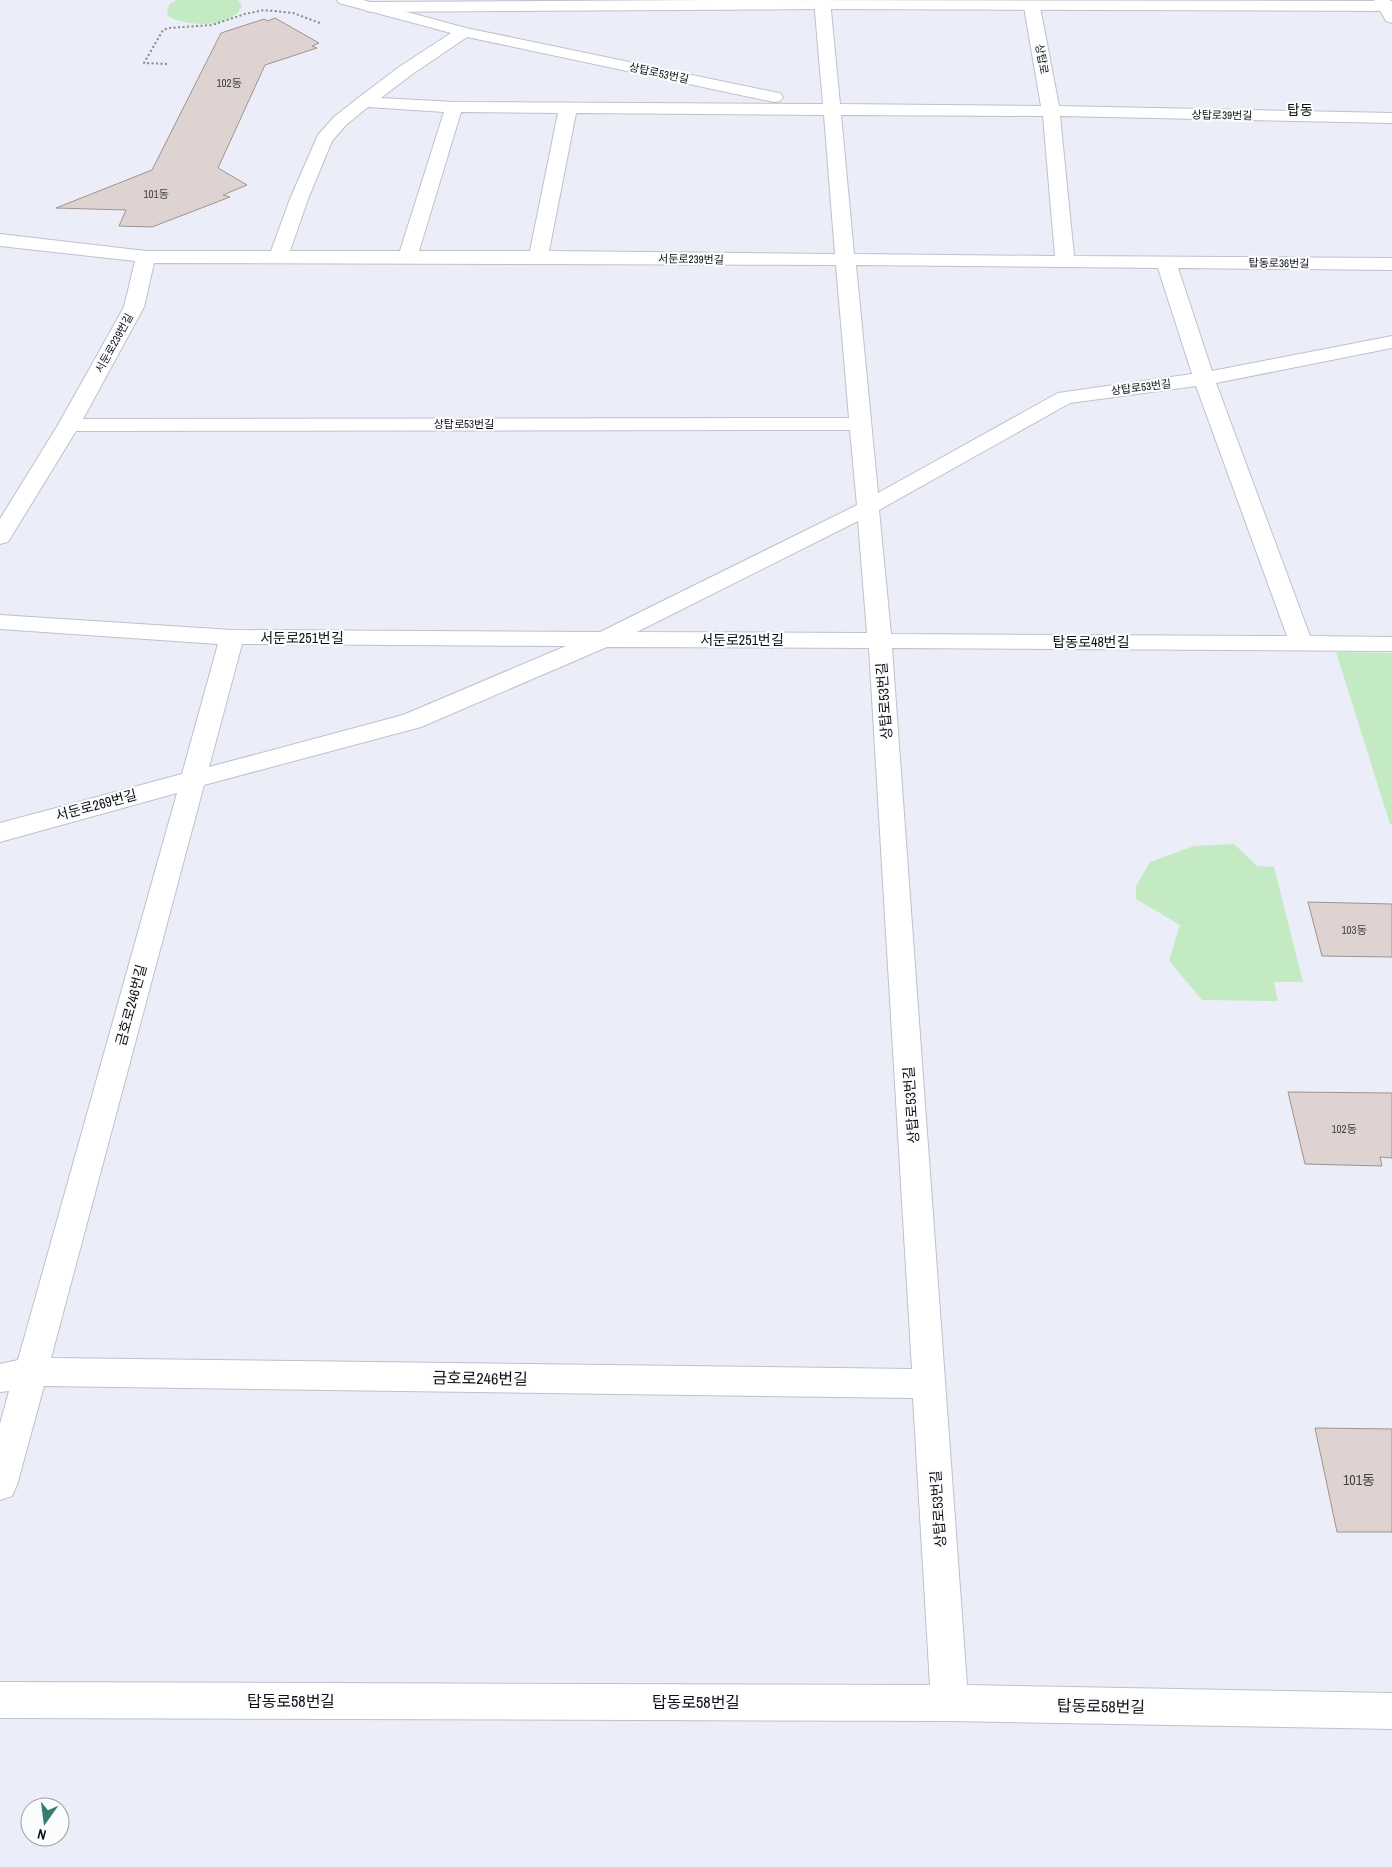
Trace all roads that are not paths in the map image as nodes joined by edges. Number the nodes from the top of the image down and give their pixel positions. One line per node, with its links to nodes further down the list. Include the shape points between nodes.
1 (344, 0): 3 (street)
2 (822, 2): 3 (street); 4 (street); 10 (street, 상탑로53번길)
3 (371, 7): 6 (street, 상탑로53번길)
4 (1032, 7): 5 (street); 11 (street, 상탑로)
5 (1388, 8)
6 (464, 32): 7 (street); 10 (street, 상탑로53번길)
7 (364, 102): 8 (street, 상탑로53번길); 14 (street, via 340,120 320,146)
8 (454, 107): 9 (street, 상탑로53번길); 16 (street)
9 (568, 108): 10 (street, 상탑로53번길); 17 (street)
10 (831, 109): 11 (street, 상탑로53번길); 18 (street, 상탑로53번길)
11 (1051, 111): 12 (street, 상탑로39번길); 19 (street)
12 (1392, 118)
13 (0, 240): 15 (street, 서둔로239번길)
14 (279, 256): 15 (street, 서둔로239번길); 16 (street, 서둔로239번길)
15 (146, 257): 25 (street, 서둔로239번길, via 134,307)
16 (408, 257): 17 (street, 서둔로239번길)
17 (538, 257): 18 (street, 서둔로239번길)
18 (844, 260): 19 (street, 탑동로36번길); 24 (street, 상탑로53번길)
19 (1065, 260): 20 (street, 탑동로36번길)
20 (1166, 262): 21 (street, 탑동로36번길); 23 (street)
21 (1392, 264)
22 (1392, 342): 23 (street)
23 (1204, 379): 26 (street, 상탑로53번길, via 1065,397); 32 (street)
24 (859, 424): 25 (street, 상탑로53번길); 26 (street, 상탑로53번길)
25 (69, 425): 27 (street)
26 (867, 508): 30 (street, 상탑로53번길); 31 (street, 상탑로53번길)
27 (0, 537)
28 (0, 622): 29 (street, 서둔로251번길)
29 (232, 637): 30 (street, 서둔로251번길); 34 (street, 금호로246번길)
30 (604, 639): 31 (street, 서둔로251번길); 34 (street, 서둔로251번길, via 412,721)
31 (880, 641): 32 (street, 탑동로48번길); 37 (street, 상탑로53번길)
32 (1302, 643): 33 (street, 탑동로48번길)
33 (1392, 644)
34 (193, 779): 35 (street, 서둔로269번길); 36 (street, 금호로246번길)
35 (3, 830)
36 (16, 1375): 37 (street, 금호로246번길); 38 (street, 금호로246번길)
37 (929, 1384): 40 (street, 상탑로53번길)
38 (0, 1485)
39 (0, 1700): 40 (street, 탑동로58번길)
40 (950, 1703): 41 (street, 탑동로58번길)
41 (1392, 1711)

